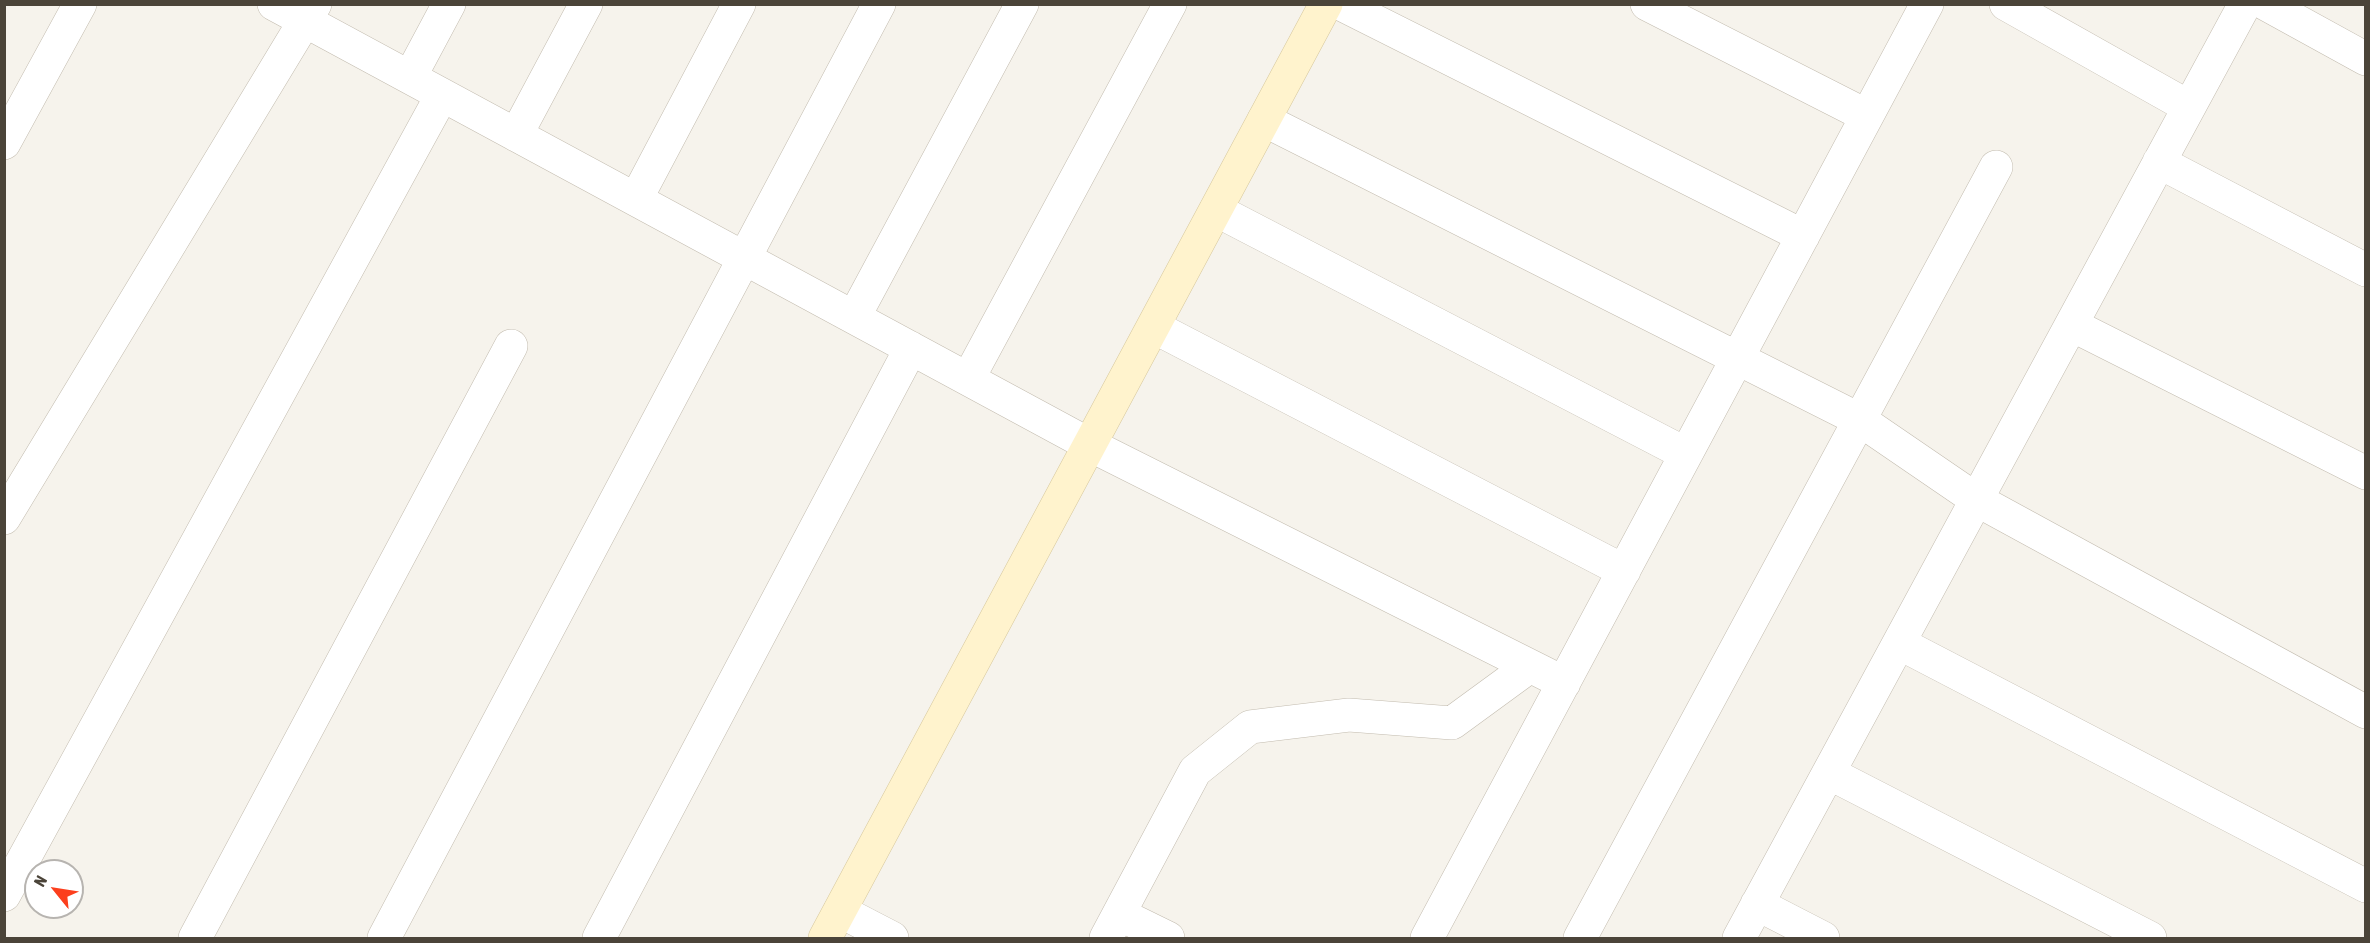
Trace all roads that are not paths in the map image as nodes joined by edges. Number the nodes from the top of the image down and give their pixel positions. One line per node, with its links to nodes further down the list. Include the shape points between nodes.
1 (80, 4): 24 (street)
2 (274, 4): 16 (street)
3 (449, 4): 18 (street)
4 (586, 4): 23 (street)
5 (739, 4): 27 (street)
6 (879, 4): 30 (street)
7 (1022, 4): 32 (street)
8 (1170, 4): 38 (street)
9 (1326, 4): 22 (street)
10 (1341, 4): 29 (street)
11 (1647, 4): 21 (street)
12 (2006, 4): 20 (street)
13 (2245, 4): 20 (street)
14 (2266, 4): 17 (street)
15 (1923, 6): 21 (street)
16 (311, 13): 18 (street); 44 (street)
17 (2366, 59)
18 (410, 77): 19 (street)
19 (442, 95): 23 (street); 52 (street)
20 (2189, 107): 25 (street)
21 (1867, 116): 29 (street)
22 (1264, 120): 28 (street); 37 (street)
23 (516, 135): 27 (street)
24 (4, 142)
25 (2159, 162): 31 (street); 33 (street)
26 (1996, 167): 39 (street)
27 (636, 199): 30 (street)
28 (1216, 210): 34 (street); 41 (street)
29 (1803, 236): 37 (street)
30 (745, 258): 32 (street); 57 (street)
31 (2366, 270)
32 (854, 317): 36 (street)
33 (2072, 325): 42 (street); 43 (street)
34 (1154, 327): 40 (street); 45 (street)
35 (511, 346): 56 (street)
36 (911, 348): 38 (street); 58 (street)
37 (1737, 358): 39 (street); 41 (street)
38 (968, 379): 40 (street)
39 (1860, 420): 43 (street); 62 (street)
40 (1090, 445): 47 (street); 54 (street)
41 (1686, 454): 45 (street)
42 (2366, 473)
43 (1977, 500): 46 (street); 49 (street)
44 (4, 518)
45 (1624, 571): 48 (street)
46 (1899, 643): 50 (street); 51 (street)
47 (1530, 666): 48 (street); 55 (street, via 1452,723 1349,716 1250,726 1195,771)
48 (1564, 683): 61 (street)
49 (2366, 712)
50 (1829, 773): 53 (street); 65 (street)
51 (2366, 886)
52 (4, 895)
53 (1758, 904): 63 (street); 64 (street)
54 (833, 925): 59 (street)
55 (1112, 926): 60 (street)
56 (195, 939)
57 (384, 939)
58 (599, 939)
59 (892, 939)
60 (1168, 939)
61 (1427, 939)
62 (1580, 939)
63 (1739, 939)
64 (1823, 939)
65 (2150, 939)

